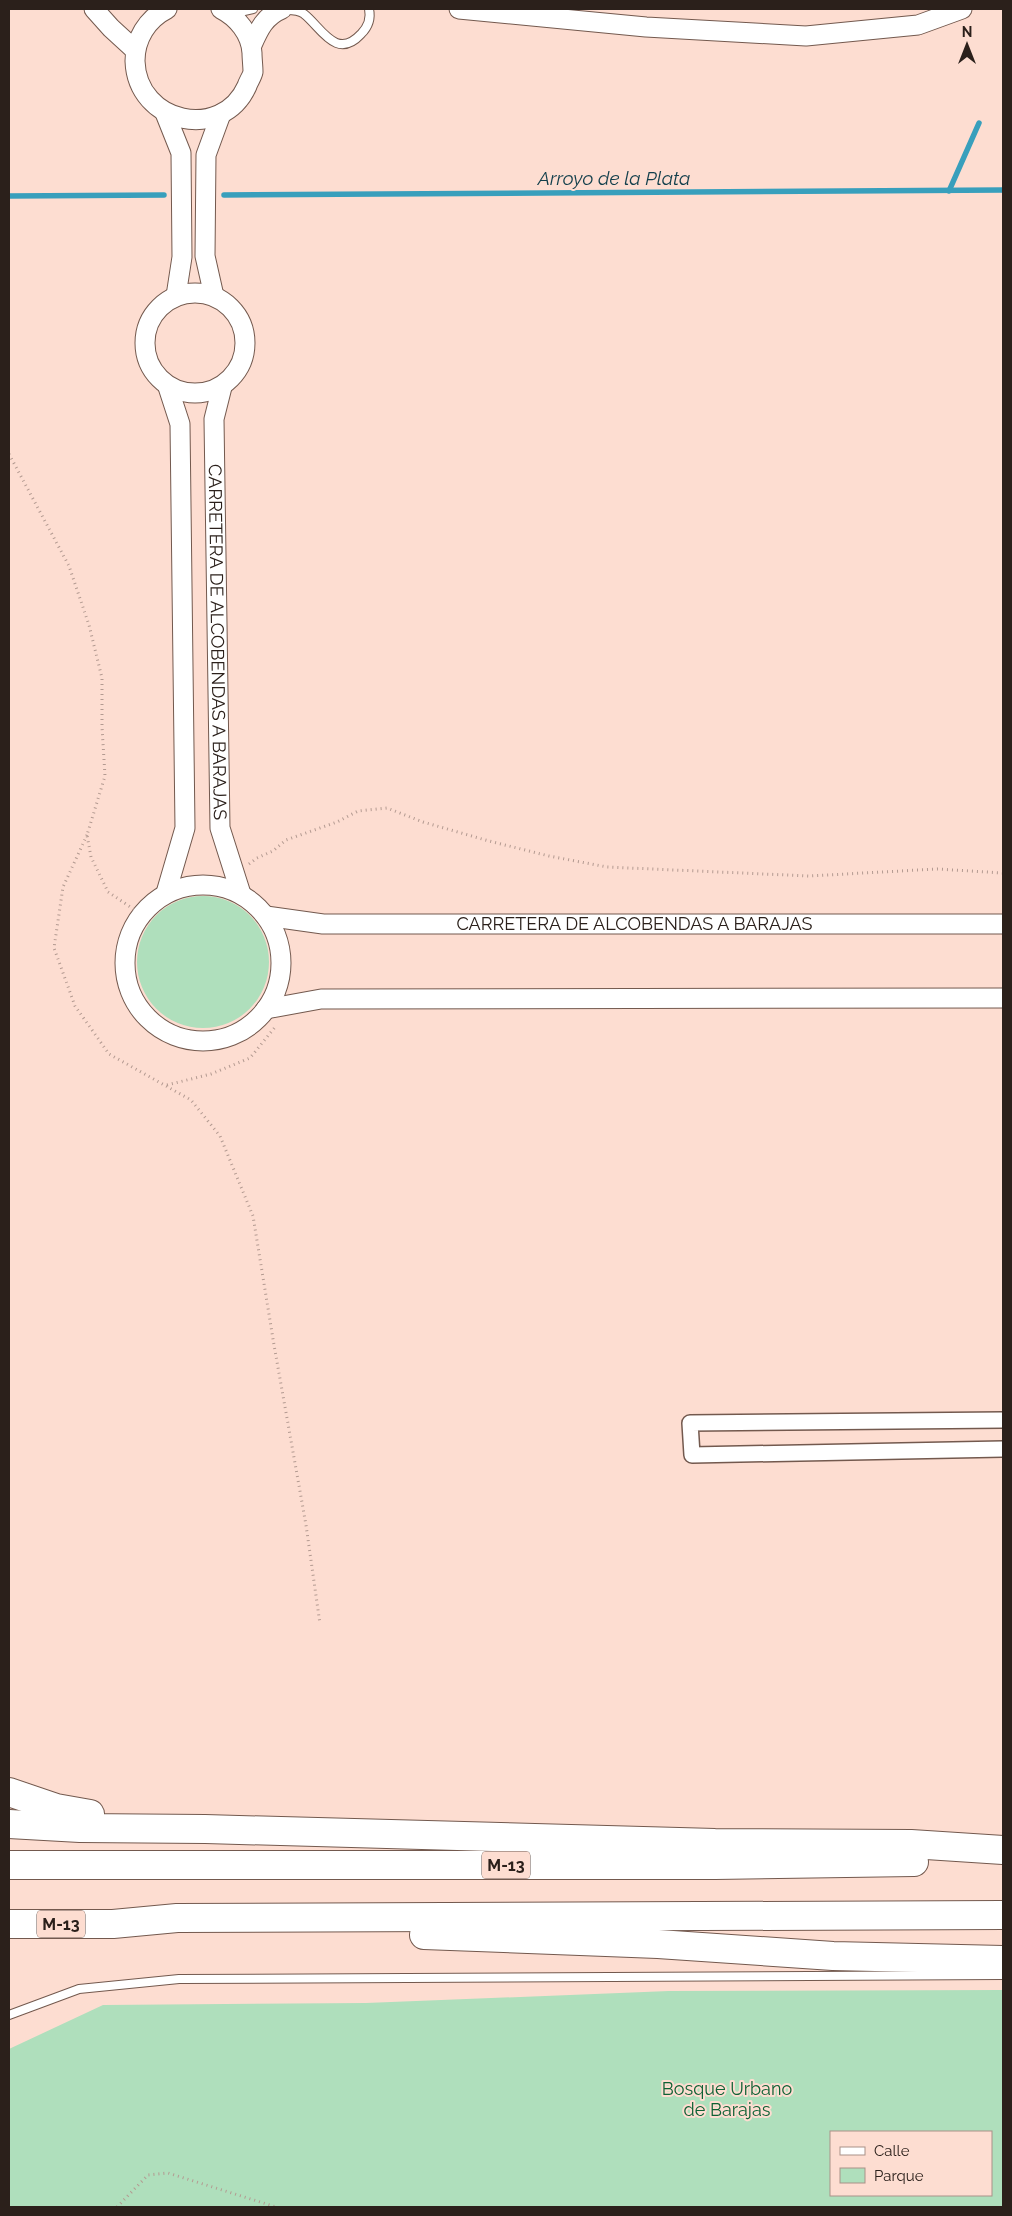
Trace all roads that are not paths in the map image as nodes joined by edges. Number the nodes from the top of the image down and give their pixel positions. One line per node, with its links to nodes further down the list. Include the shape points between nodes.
1 (94, 9): 10 (street)
2 (253, 9): 8 (lane)
3 (281, 9): 4 (lane, via 304,14 330,40 346,43 362,33 368,24); 9 (street, via 264,22)
4 (369, 9)
5 (473, 9): 6 (street, via 646,27 806,36 918,25)
6 (962, 9)
7 (155, 10): 10 (street)
8 (226, 11): 9 (street, via 244,28)
9 (252, 45): 12 (street, via 252,73 242,97)
10 (135, 50): 11 (street, via 136,74 146,97)
11 (165, 113): 12 (street, via 192,121); 13 (street, via 181,153 182,257)
12 (221, 114): 14 (street, via 206,155 205,256)
13 (176, 296): 14 (street, via 195,292); 15 (street, via 158,308 146,326 144,349 151,371)
14 (214, 296): 16 (street, via 231,307 242,324 246,345 241,366)
15 (168, 387): 16 (street, via 195,394); 17 (street, CARRETERA DE ALCOBENDAS A BARAJAS, via 180,424 185,828)
16 (222, 387): 18 (street, CARRETERA DE ALCOBENDAS A BARAJAS, via 214,419 220,828)
17 (166, 893): 18 (street, via 190,885 215,885); 22 (street, via 151,903 132,926 125,948 124,972 130,994 143,1014 160,1029 182,1038 205,1041 228,1037 249,1026)
18 (241, 894): 19 (street, via 254,902)
19 (266, 916): 20 (street, CARRETERA DE ALCOBENDAS A BARAJAS, via 323,924); 22 (street, via 276,937 281,962 280,979)
20 (1003, 924)
21 (1003, 998): 22 (street, via 321,999)
22 (266, 1009)
23 (1003, 1420): 24 (street, via 690,1423 692,1454)
24 (1003, 1448)
25 (9, 1792): 27 (highway, via 56,1808)
26 (9, 1824): 27 (highway)
27 (205, 1829): 28 (highway, via 715,1844 911,1844)
28 (1003, 1850)
29 (1003, 1856): 30 (highway, M-13, via 903,1863 715,1865)
30 (9, 1865)
31 (1003, 1915): 33 (highway, M-13, via 177,1918)
32 (9, 1924): 33 (highway, M-13)
33 (113, 1924): 34 (highway, via 176,1932 397,1933 658,1944 833,1956)
34 (1003, 1960)
35 (1003, 1975): 36 (lane, via 179,1978 79,1989)
36 (9, 2015)

